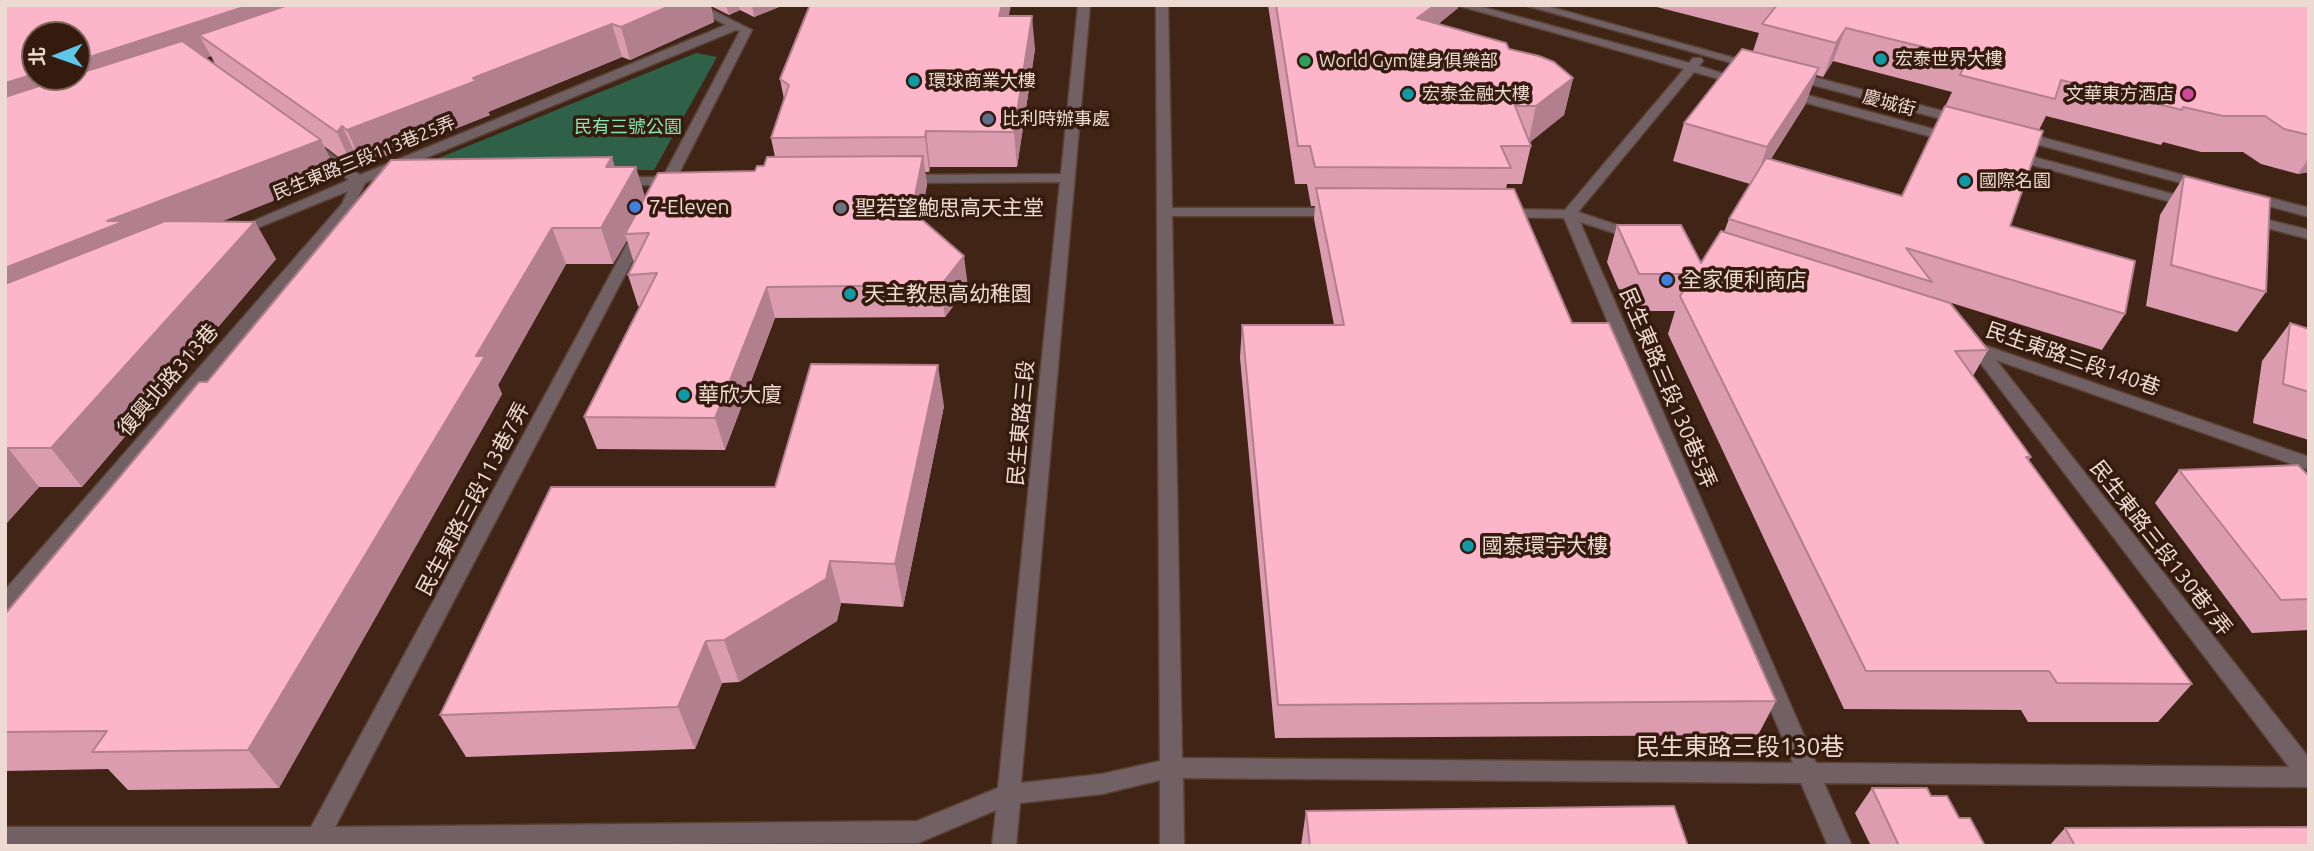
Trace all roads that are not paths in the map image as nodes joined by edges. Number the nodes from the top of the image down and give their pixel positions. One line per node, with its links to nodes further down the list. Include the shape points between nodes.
1 (692, 5): 6 (street)
2 (1084, 5): 14 (street, 民生東路三段)
3 (1162, 5): 22 (street)
4 (1461, 5): 8 (street, 慶城街)
5 (1529, 5): 7 (street, 慶城街)
6 (737, 26): 16 (street, 民生東路三段113巷25弄); 19 (street, 民生東路三段113巷7弄, via 746,30)
7 (1704, 52): 8 (street); 9 (street, 慶城街)
8 (1691, 68): 12 (street, 慶城街); 27 (street)
9 (1978, 124)
10 (2004, 131): 26 (street)
11 (298, 136): 16 (street)
12 (1973, 144)
13 (2000, 152): 21 (street)
14 (1067, 178): 15 (street); 38 (street, 民生東路三段)
15 (884, 179)
16 (359, 181): 17 (street); 29 (street, 民生東路三段113巷25弄); 34 (street, 復興北路313巷, via 348,205)
17 (399, 181)
18 (601, 181): 19 (street)
19 (668, 181): 20 (street); 40 (street, 民生東路三段113巷7弄)
20 (695, 181)
21 (2201, 206)
22 (1164, 212): 23 (street); 35 (street)
23 (1354, 212)
24 (1488, 213): 27 (street)
25 (2228, 213): 28 (street)
26 (2309, 213)
27 (1569, 214): 30 (street); 36 (street, 民生東路三段130巷5弄)
28 (2309, 235)
29 (220, 238)
30 (1658, 243)
31 (1951, 339): 32 (street, 民生東路三段140巷)
32 (1977, 347): 33 (street, 民生東路三段140巷); 37 (street, 民生東路三段130巷7弄)
33 (2309, 464)
34 (5, 604)
35 (1171, 768): 36 (street, 民生東路三段130巷); 38 (street, 民生東路三段130巷, via 1102,784); 42 (street)
36 (1809, 774): 37 (street, 民生東路三段130巷); 43 (street, 民生東路三段130巷5弄)
37 (2309, 776)
38 (1009, 794): 40 (street, 民生東路三段130巷, via 918,832); 41 (street, 民生東路三段)
39 (5, 838): 40 (street)
40 (315, 842)
41 (1004, 846)
42 (1172, 846)
43 (1840, 846)

